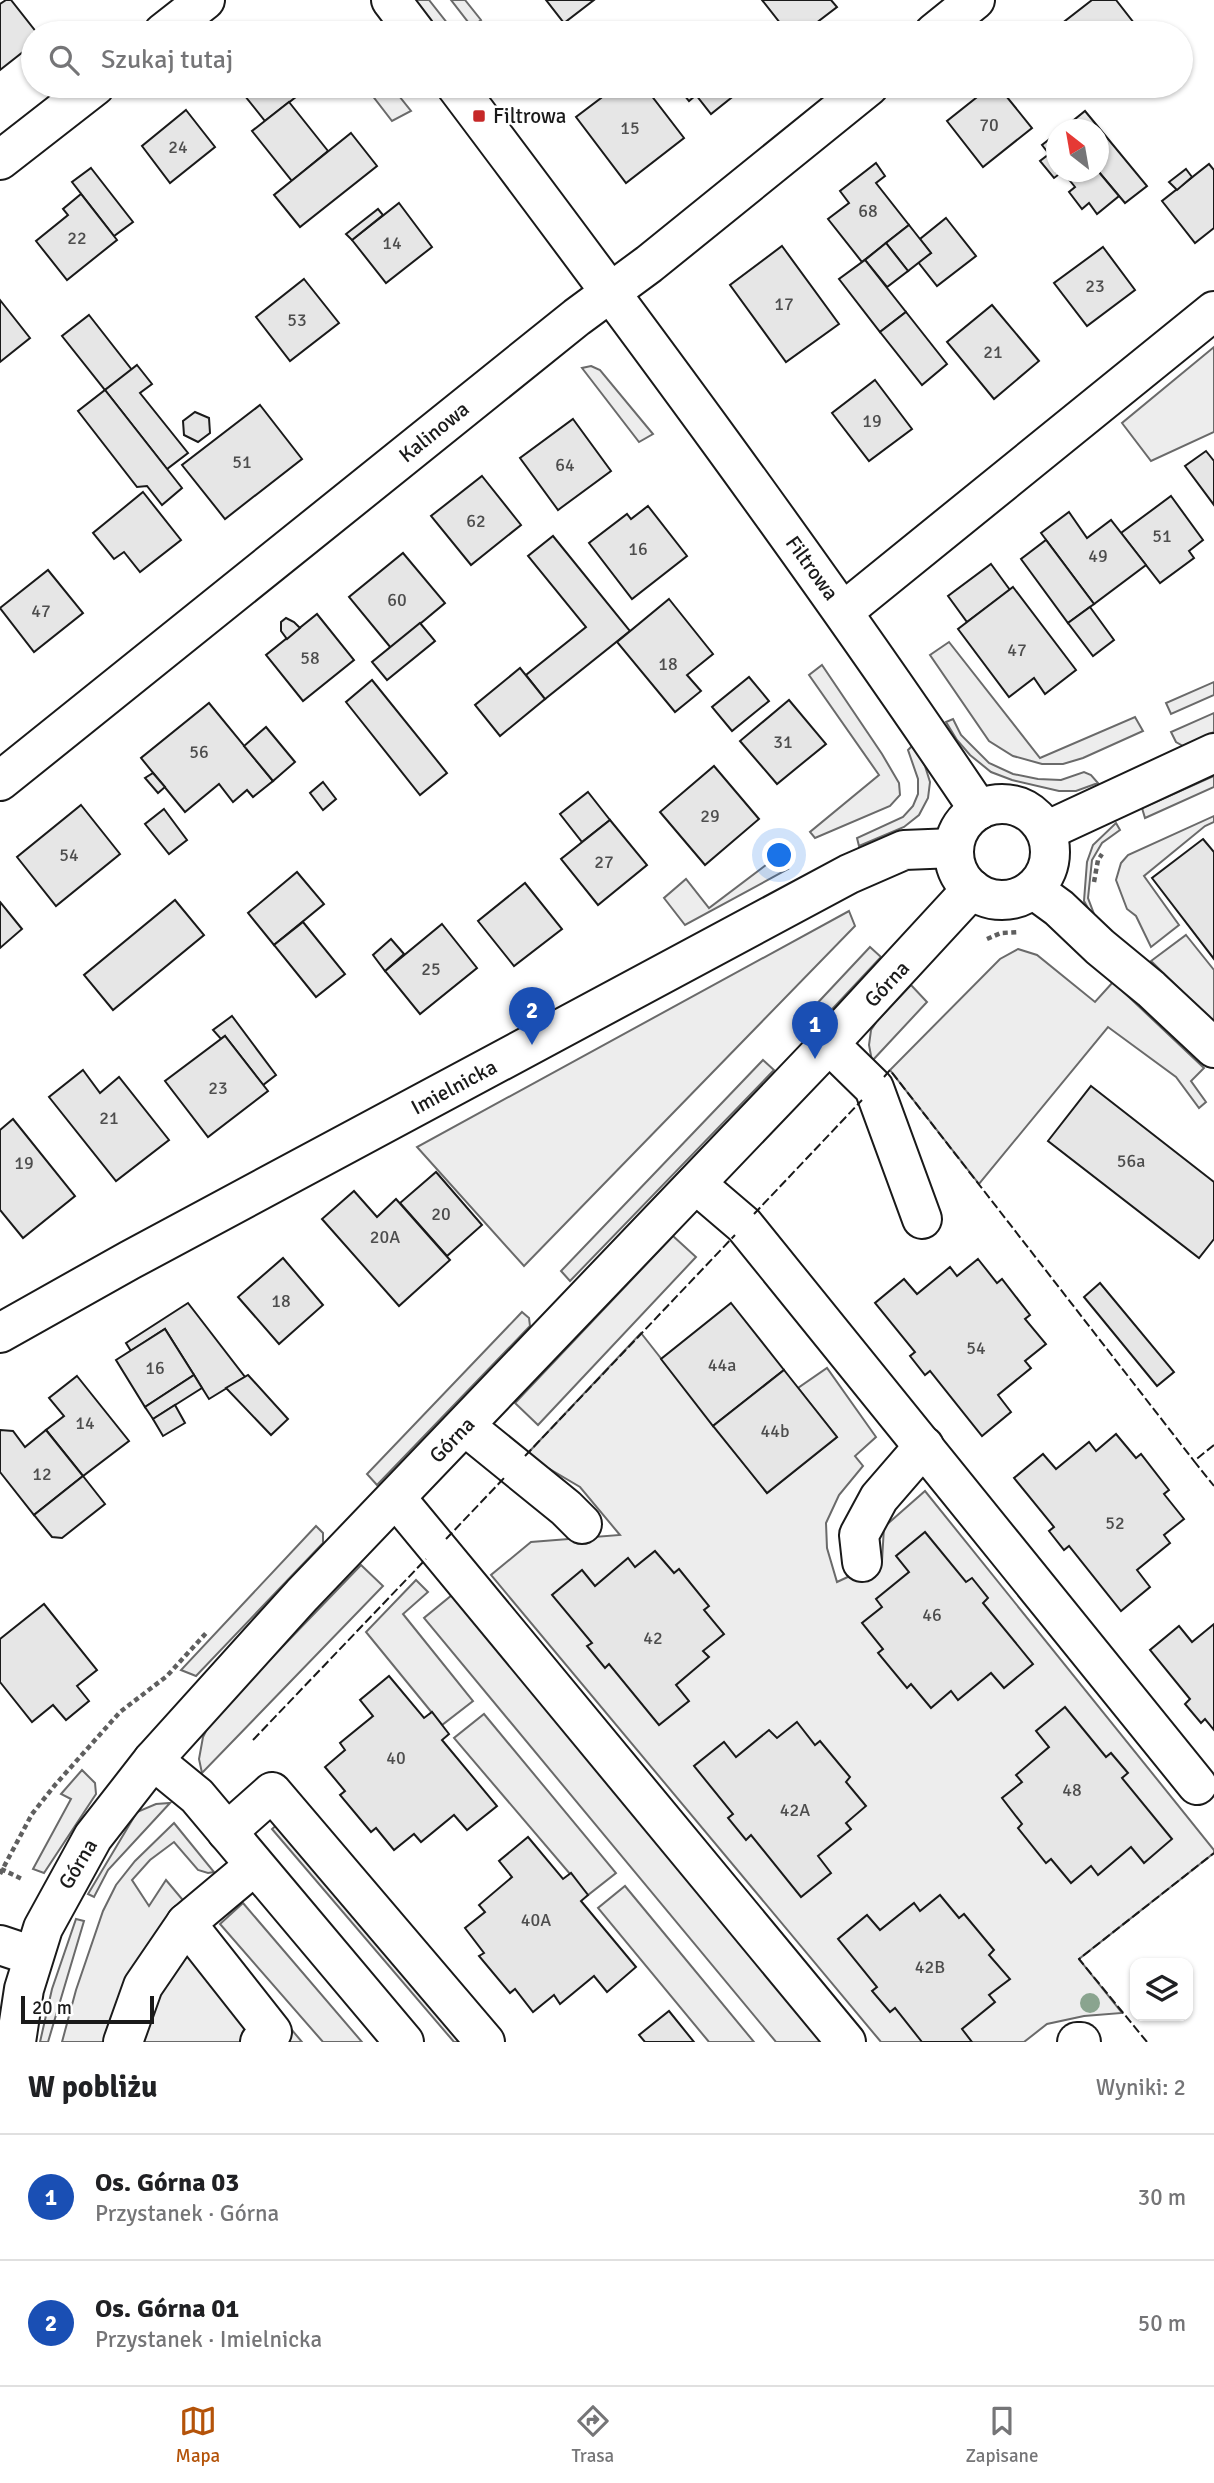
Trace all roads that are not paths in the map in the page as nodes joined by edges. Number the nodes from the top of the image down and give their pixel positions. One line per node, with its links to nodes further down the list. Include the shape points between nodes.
1 (205, 0): 4 (street)
2 (391, 0): 5 (street)
3 (975, 0): 6 (street)
4 (178, 21)
5 (407, 21)
6 (949, 21)
7 (80, 98): 10 (street)
8 (465, 98): 11 (street, Filtrowa)
9 (854, 98): 11 (street, Kalinowa)
10 (0, 160)
11 (612, 292): 13 (street, Filtrowa); 15 (street, Kalinowa)
12 (1214, 312): 13 (street, Filtrowa)
13 (844, 611): 16 (street, Filtrowa)
14 (1214, 753): 17 (street)
15 (0, 781)
16 (979, 810): 17 (street, via 1017,806); 18 (street, via 961,826)
17 (1046, 831): 20 (street, via 1049,862)
18 (954, 848): 19 (street, via 961,878); 25 (street, Imielnicka, via 904,850 849,874)
19 (972, 889): 20 (street, via 1003,900); 21 (street, Górna)
20 (1033, 889): 22 (street)
21 (830, 1045): 23 (street, Górna); 24 (street, via 874,1088)
22 (1214, 1048)
23 (696, 1184): 26 (street, Górna); 27 (street, via 744,1225)
24 (922, 1219)
25 (0, 1333)
26 (465, 1426): 28 (street, Górna); 29 (street)
27 (924, 1446): 30 (street, via 879,1498 859,1535); 32 (street)
28 (396, 1498): 31 (street, Górna); 42 (street)
29 (582, 1524)
30 (862, 1562)
31 (152, 1760): 33 (street, via 197,1796); 36 (street, Górna, via 93,1837 43,1928)
32 (1196, 1785)
33 (227, 1832): 34 (street); 41 (street, via 272,1792)
34 (254, 1866): 35 (street); 40 (street)
35 (186, 1923): 38 (street, via 143,1986); 39 (street, via 272,2032)
36 (16, 1951): 37 (street, Górna, via 24,1989)
37 (16, 2042)
38 (123, 2042)
39 (260, 2042)
40 (404, 2042)
41 (485, 2042)
42 (846, 2042)

